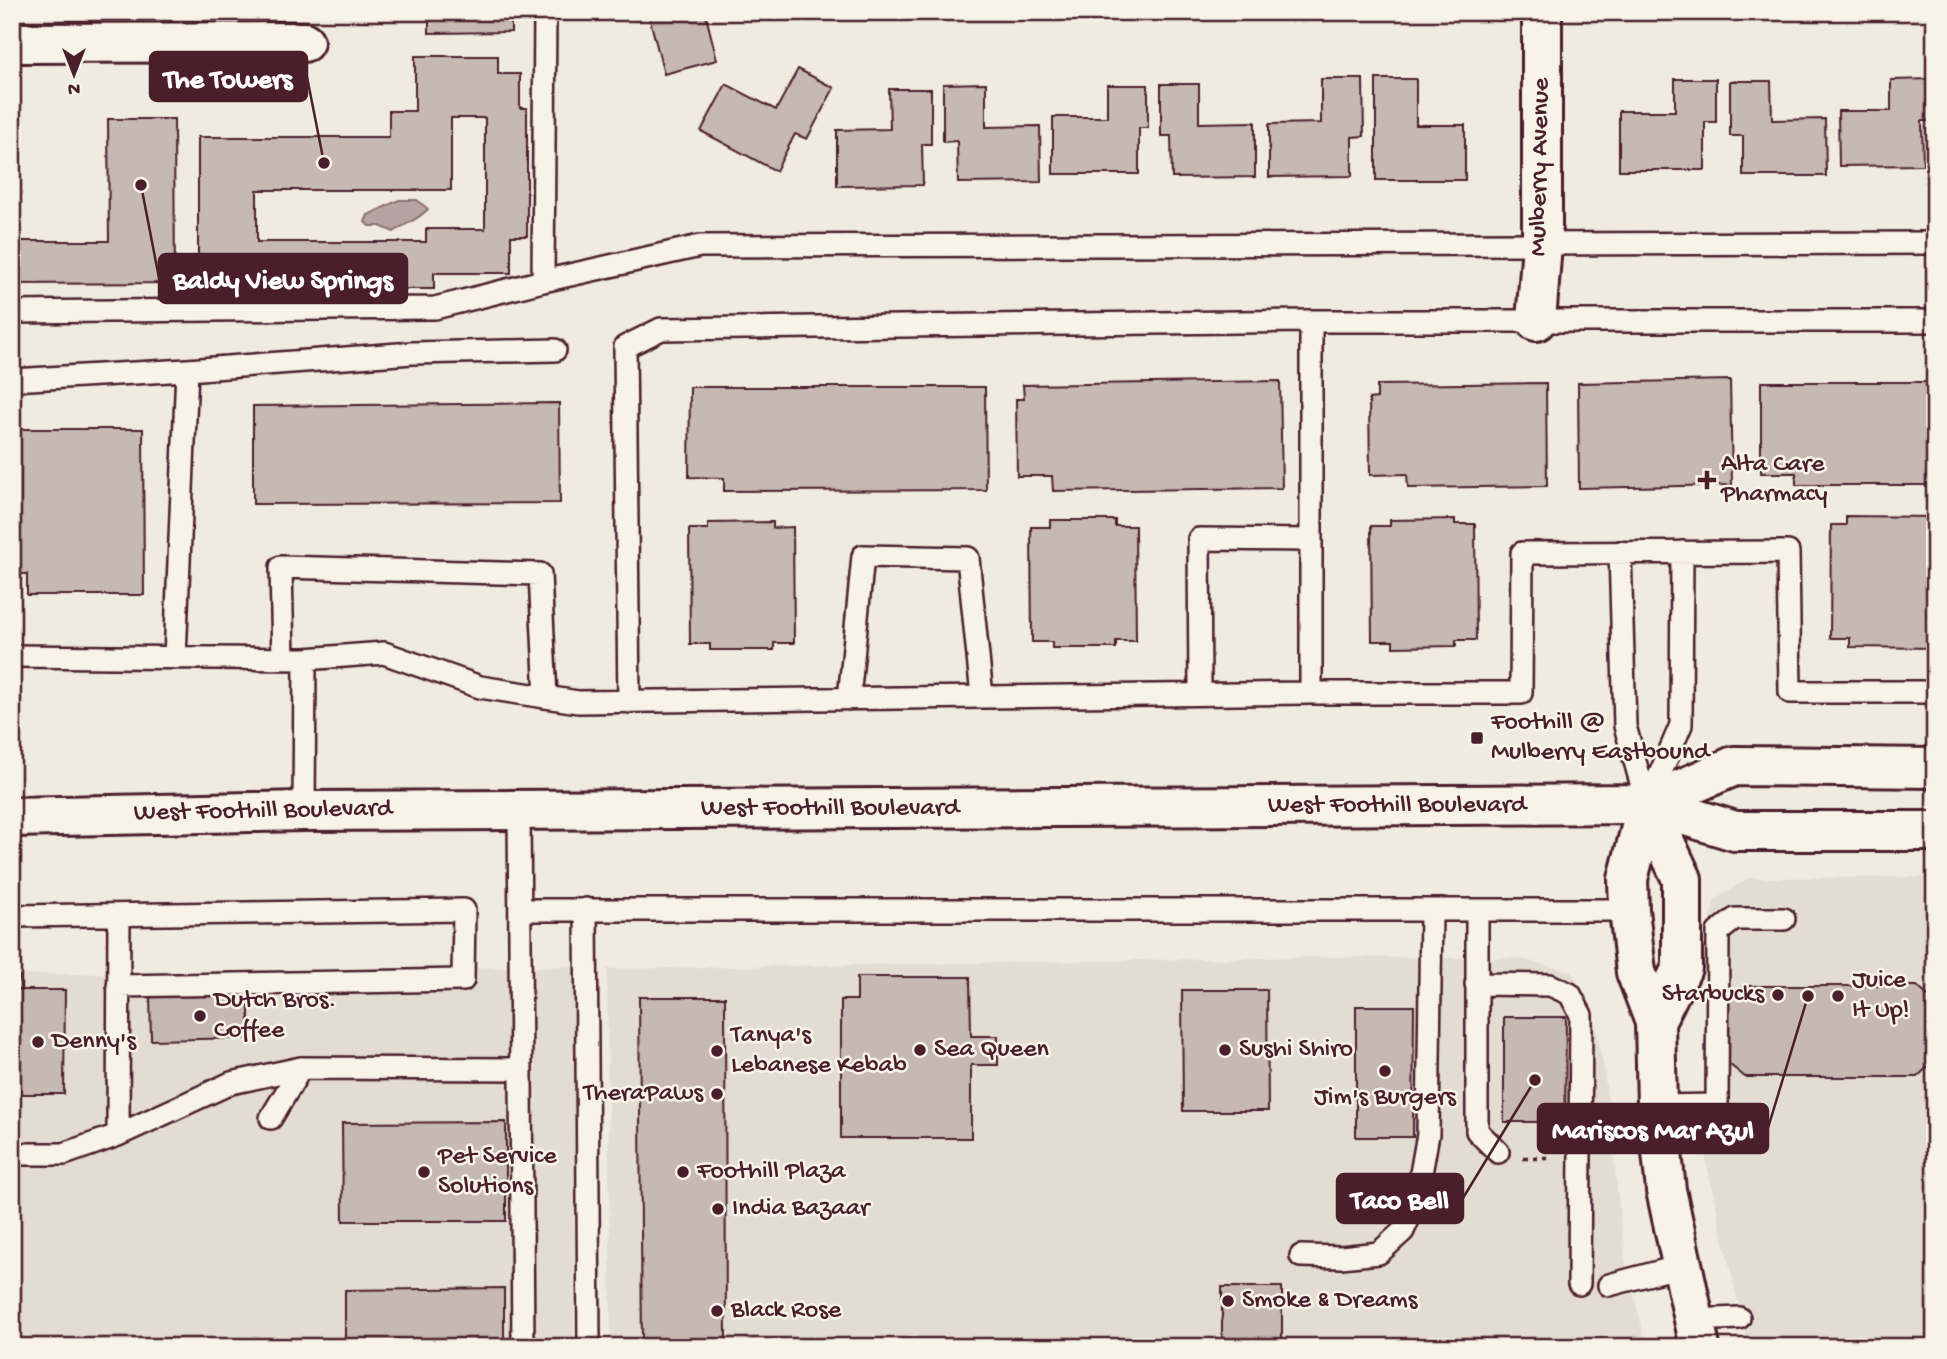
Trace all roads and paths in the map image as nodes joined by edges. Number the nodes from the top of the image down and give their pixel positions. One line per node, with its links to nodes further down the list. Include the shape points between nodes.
1 (545, 12): 7 (lane)
2 (1542, 12): 6 (main road, Mulberry Avenue)
3 (304, 42): 4 (main road)
4 (12, 43)
5 (1935, 243): 6 (lane)
6 (1542, 244): 7 (lane, via 700,246); 10 (main road, Mulberry Avenue)
7 (543, 281): 8 (lane, via 435,308)
8 (12, 312)
9 (1311, 321): 10 (lane); 15 (lane); 28 (lane, via 661,329 625,347)
10 (1536, 321): 11 (lane)
11 (1935, 321)
12 (555, 350): 13 (lane, via 412,353)
13 (187, 370): 14 (lane); 19 (lane)
14 (12, 380)
15 (1311, 540): 23 (lane); 24 (lane, via 1199,539)
16 (1620, 552): 17 (lane); 23 (lane, via 1522,553 1521,693); 30 (lane, via 1625,726)
17 (1682, 552): 22 (lane, via 1788,552 1790,692); 30 (lane, via 1681,725)
18 (12, 656): 19 (lane)
19 (176, 658): 20 (lane)
20 (283, 659): 21 (lane); 26 (lane, via 281,567 540,574)
21 (306, 659): 26 (lane, via 384,653 480,687); 32 (lane)
22 (1935, 692)
23 (1311, 693): 24 (lane)
24 (1200, 694): 25 (lane)
25 (982, 696): 27 (lane); 27 (lane, via 968,558 863,556)
26 (546, 698): 28 (lane)
27 (849, 699): 28 (lane)
28 (629, 702)
29 (1935, 768): 30 (main road, West Foothill Boulevard, via 1734,766)
30 (1647, 804): 31 (main road, West Foothill Boulevard); 34 (main road, West Foothill Boulevard, via 1735,831); 38 (main road, via 1628,879); 45 (main road, via 1682,879 1682,968)
31 (519, 810): 32 (main road, West Foothill Boulevard); 36 (lane)
32 (304, 811): 33 (main road, West Foothill Boulevard)
33 (12, 817)
34 (1935, 831)
35 (586, 909): 36 (lane); 39 (lane); 61 (lane)
36 (520, 910): 47 (lane)
37 (1477, 910): 38 (lane); 39 (lane); 43 (lane)
38 (1629, 910): 45 (main road, via 1636,972)
39 (1431, 911): 54 (lane, via 1429,1134 1416,1202 1403,1231 1379,1253 1342,1258)
40 (119, 915): 41 (lane); 44 (lane); 44 (lane, via 464,910 463,980)
41 (12, 916)
42 (1784, 919): 48 (lane, via 1735,919 1718,932 1717,1105)
43 (1476, 984): 52 (lane, via 1477,1131); 53 (lane, via 1550,985 1570,994 1581,1015)
44 (118, 986): 50 (lane)
45 (1655, 1022): 48 (main road)
46 (301, 1068): 47 (lane); 49 (lane); 50 (lane, via 231,1083)
47 (520, 1069): 60 (lane)
48 (1657, 1106): 55 (main road)
49 (271, 1118)
50 (118, 1135): 51 (lane, via 64,1154)
51 (12, 1154)
52 (1507, 1155): 53 (path)
53 (1580, 1158): 56 (lane)
54 (1301, 1256)
55 (1681, 1266): 57 (lane); 59 (main road)
56 (1579, 1284)
57 (1609, 1285)
58 (1739, 1318): 59 (lane)
59 (1698, 1334)
60 (523, 1347)
61 (589, 1347)

